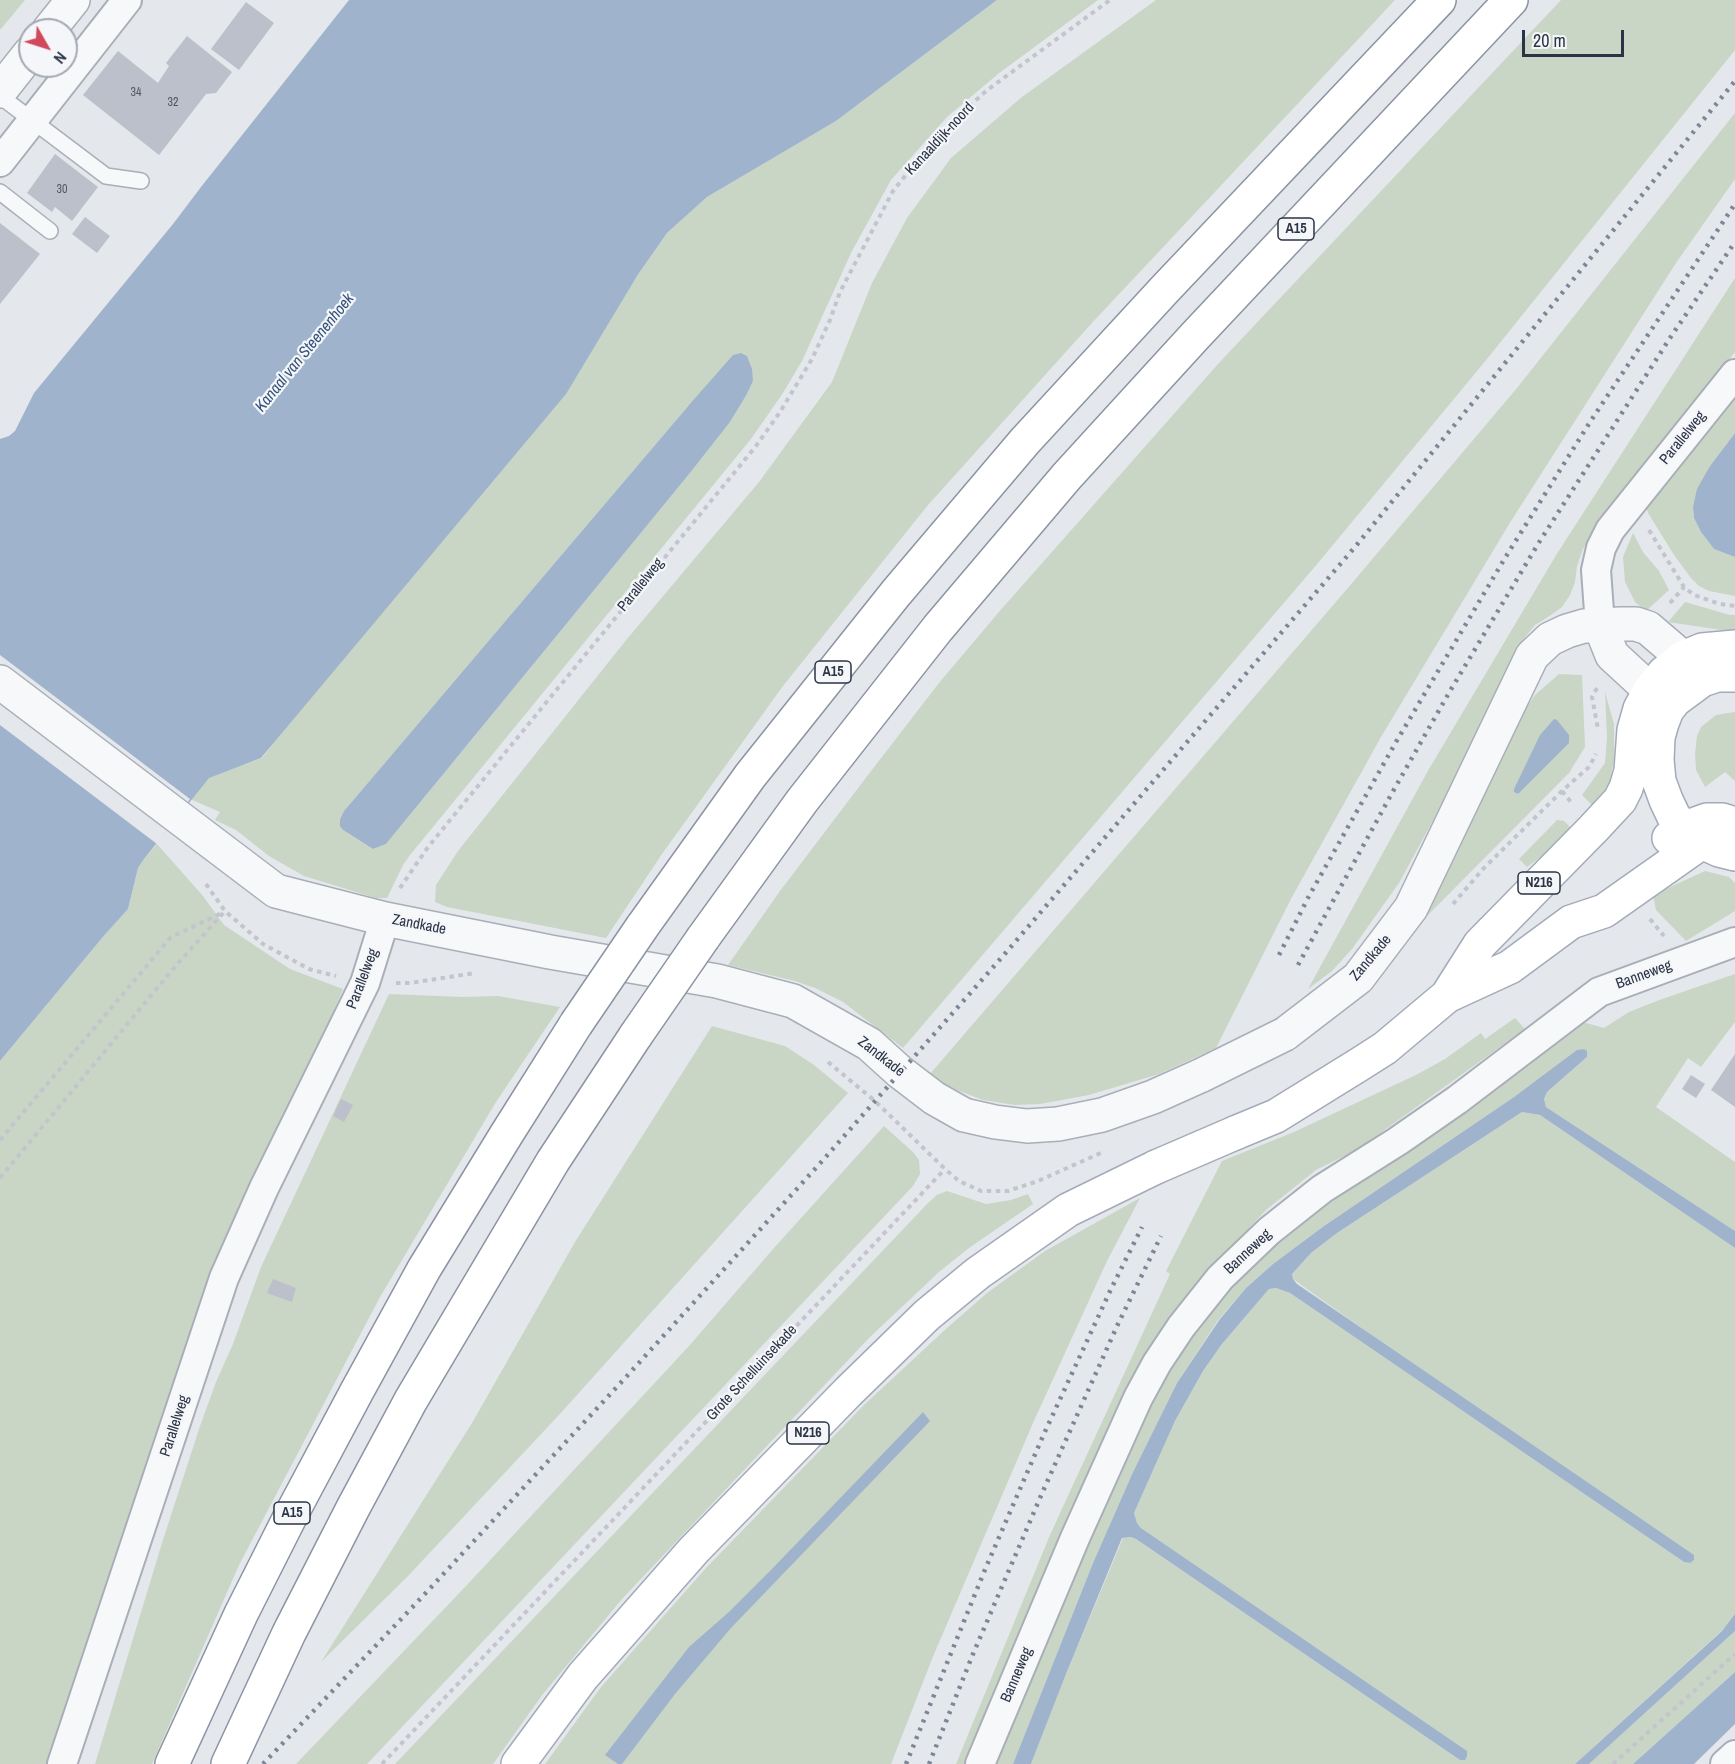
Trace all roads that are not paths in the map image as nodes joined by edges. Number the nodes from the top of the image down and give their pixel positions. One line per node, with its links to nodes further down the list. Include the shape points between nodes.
1 (73, 0): 5 (street)
2 (127, 0): 8 (street)
3 (1438, 0): 28 (main road, A15, bridge, via 1018,450 896,593 750,776 576,1024 424,1269 292,1513)
4 (1511, 0): 29 (main road, A15, bridge, via 1059,485 931,637 802,801 636,1035 471,1296 348,1518)
5 (59, 18)
6 (18, 69): 7 (street)
7 (0, 93): 8 (lane)
8 (32, 121): 9 (street); 10 (lane, via 106,176)
9 (0, 162)
10 (141, 181)
11 (0, 192): 12 (lane)
12 (50, 231)
13 (1735, 374): 14 (street, Parallelweg, via 1610,530 1596,570)
14 (1600, 625): 16 (street, Zandkade, via 1636,624 1648,628); 19 (street, via 1612,655); 23 (street, Zandkade, bridge, via 1584,626 1550,639 1532,656 1411,908 1358,978 1286,1034 1153,1097 1102,1116 1027,1126 964,1115 934,1098 869,1044 793,1001 717,981)
15 (1735, 647): 16 (main road, N216, via 1702,650)
16 (1683, 657): 19 (main road, N216, via 1664,672)
17 (1735, 675): 19 (main road, N216, via 1717,675 1702,680 1675,700)
18 (0, 682): 23 (street, Zandkade, via 276,891)
19 (1659, 700): 21 (main road, N216, via 1659,781 1674,817); 25 (main road, N216, via 1640,709 1630,771 1620,800 1480,944)
20 (1735, 824): 21 (main road, N216, via 1707,820)
21 (1694, 835): 22 (main road, via 1719,850); 25 (main road, N216, via 1604,911 1571,922 1510,967)
22 (1735, 854)
23 (385, 919): 27 (street, Parallelweg, via 365,983 224,1278)
24 (1735, 942): 31 (street, Banneweg, via 1599,992 1457,1100 1322,1189 1269,1231 1220,1278 1181,1327 1137,1398)
25 (1447, 996): 30 (main road, N216, bridge, via 1385,1048 1276,1116 1068,1210 927,1315 694,1550 583,1676)
26 (1735, 1755): 32 (street)
27 (62, 1764)
28 (172, 1764)
29 (228, 1764)
30 (518, 1764)
31 (980, 1764)
32 (1725, 1764)

